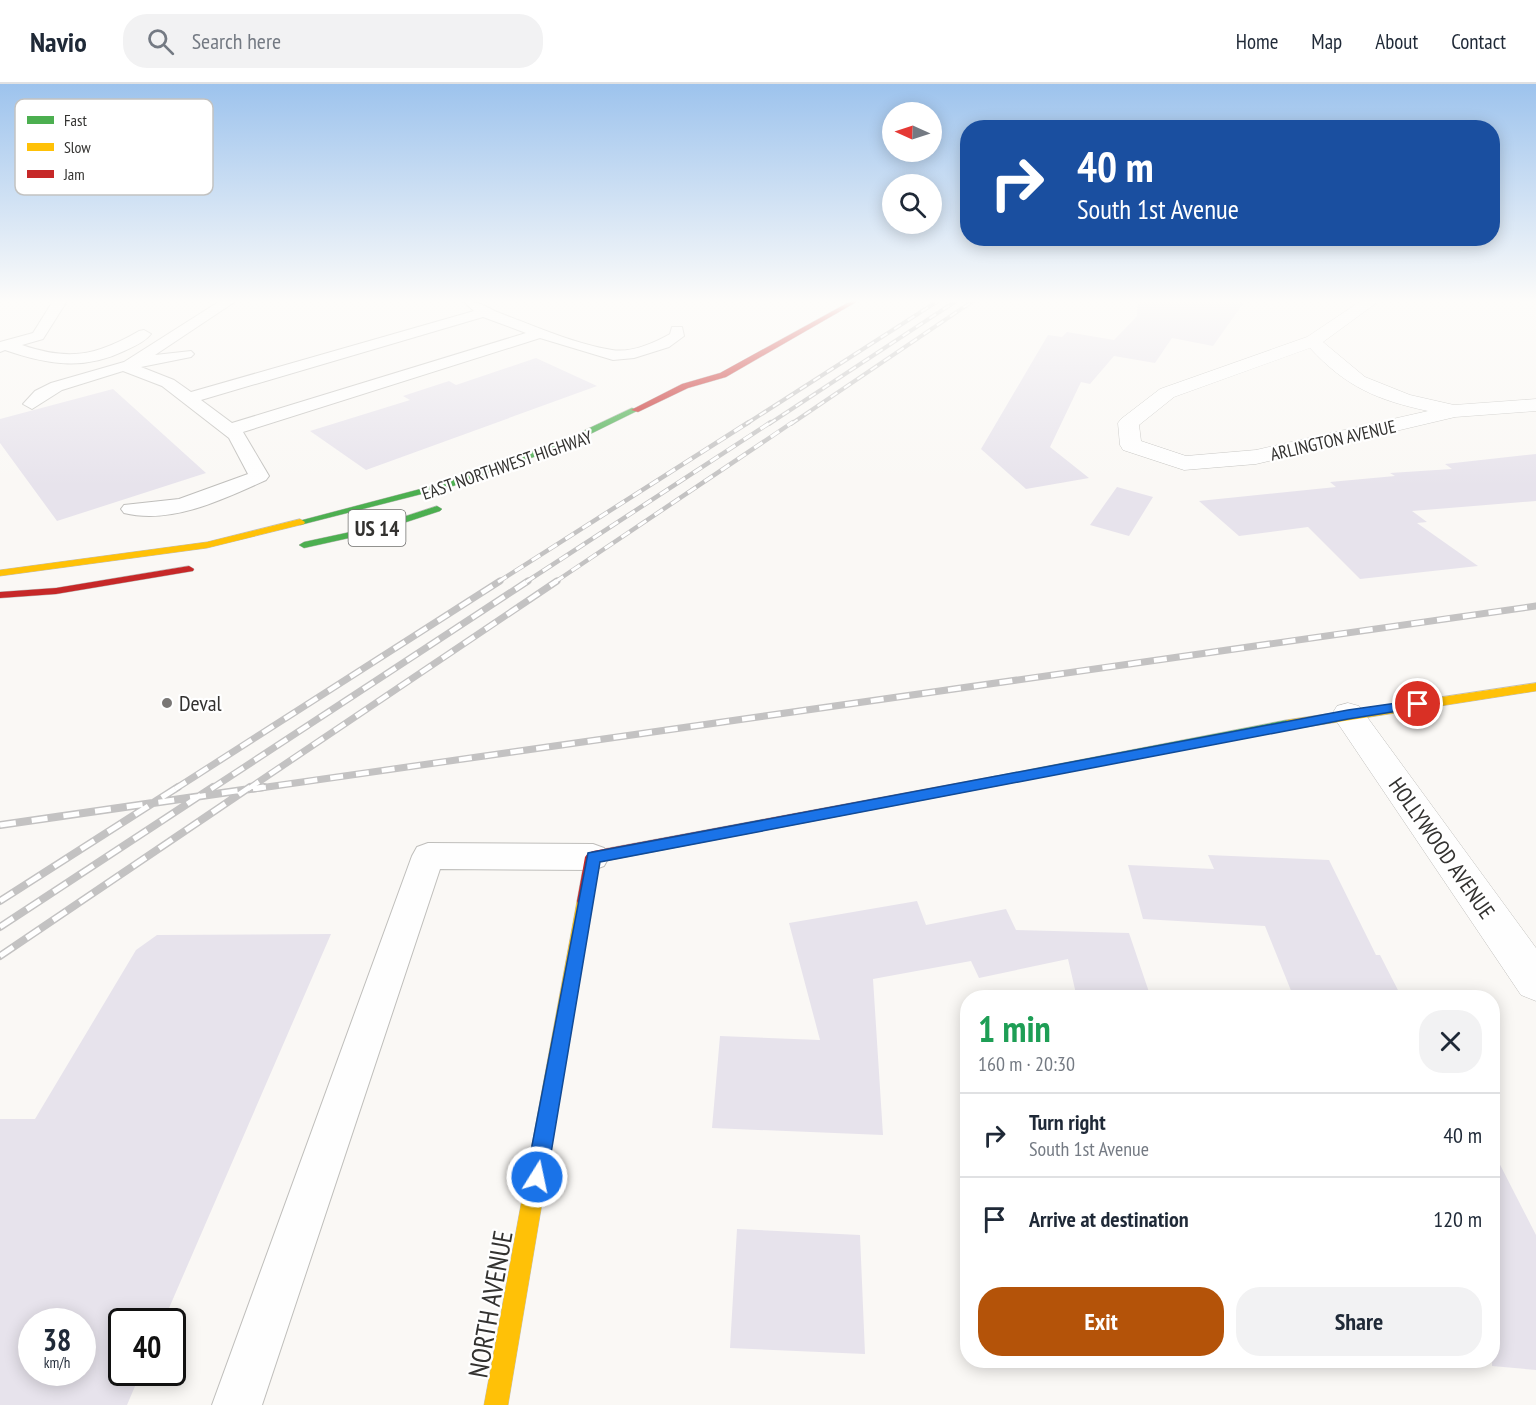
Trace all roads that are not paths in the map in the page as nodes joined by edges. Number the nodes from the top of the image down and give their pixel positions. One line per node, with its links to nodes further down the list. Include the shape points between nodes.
1 (133, 363): 8 (lane)
2 (146, 363): 8 (lane)
3 (311, 363): 11 (lane)
4 (445, 363): 15 (lane)
5 (745, 363): 9 (main road, EAST NORTHWEST HIGHWAY / US 14)
6 (1252, 363): 14 (street, ARLINGTON AVENUE, via 1167,393 1128,423 1131,446 1184,463 1256,457)
7 (1332, 363): 14 (street, via 1355,381 1381,393)
8 (126, 367): 11 (lane, via 168,383); 12 (lane, via 41,392)
9 (723, 375): 10 (main road, EAST NORTHWEST HIGHWAY / US 14, via 712,392); 20 (main road, EAST NORTHWEST HIGHWAY / US 14, via 685,386 567,442 450,484 207,545)
10 (703, 397)
11 (190, 398): 15 (lane)
12 (32, 404)
13 (1536, 405): 14 (street, ARLINGTON AVENUE)
14 (1455, 411)
15 (229, 430): 17 (lane, via 236,435 259,476 217,495 169,508)
16 (449, 505): 18 (main road, EAST NORTHWEST HIGHWAY / US 14, via 372,530)
17 (130, 508)
18 (294, 547)
19 (205, 566): 21 (main road, via 56,591)
20 (0, 573)
21 (0, 595)
22 (1536, 687): 23 (main road)
23 (1348, 714): 24 (main road); 25 (street, HOLLYWOOD AVENUE)
24 (593, 857): 26 (lane, via 428,856); 27 (main road, NORTH AVENUE)
25 (1536, 981)
26 (237, 1405)
27 (496, 1405)

